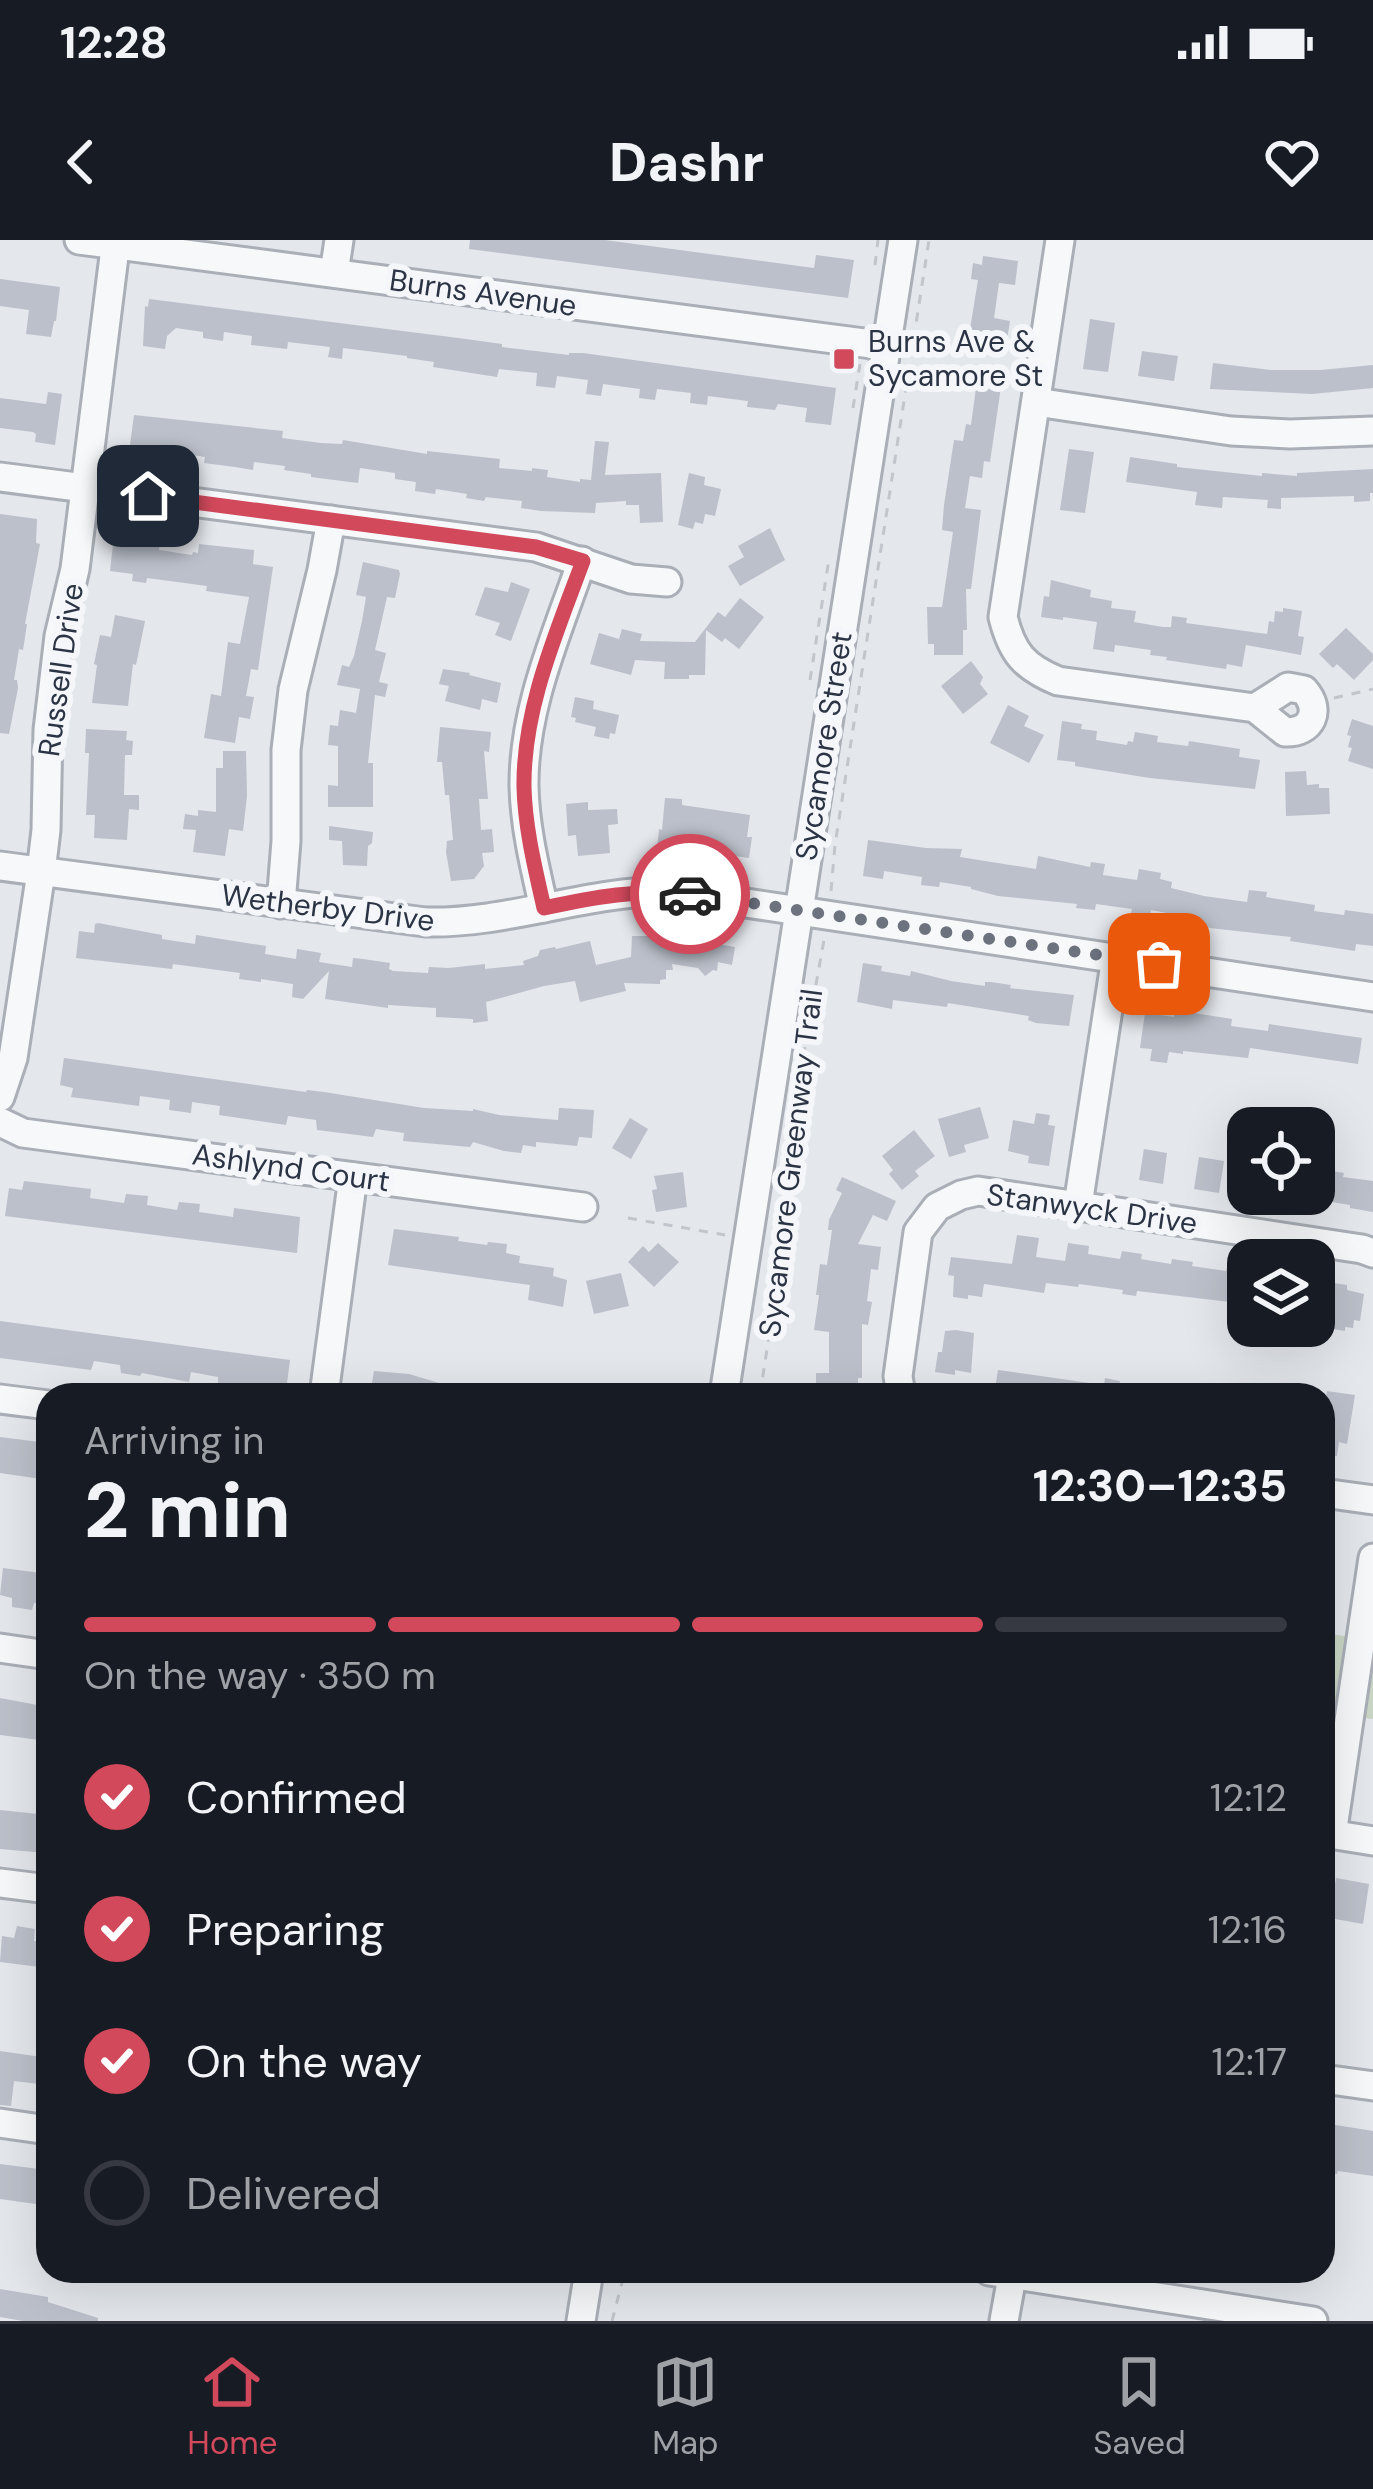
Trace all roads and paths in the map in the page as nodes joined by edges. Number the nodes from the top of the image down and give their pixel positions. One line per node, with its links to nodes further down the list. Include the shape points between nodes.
1 (80, 240): 7 (street, Burns Avenue)
2 (339, 240): 8 (street)
3 (878, 240): 9 (path)
4 (902, 240): 10 (street, Sycamore Street)
5 (929, 240): 25 (path)
6 (1060, 240): 11 (street)
7 (116, 242): 8 (street, Burns Avenue); 15 (street, Russell Drive)
8 (334, 273): 10 (street, Burns Avenue)
9 (872, 280)
10 (875, 345): 12 (path); 28 (street, Sycamore Street)
11 (1036, 402): 13 (street, via 1231,431); 22 (street, via 1003,617 1020,658 1058,681 1255,708 1293,733 1308,726)
12 (853, 410)
13 (1373, 430)
14 (0, 477): 15 (street)
15 (85, 488): 16 (street); 24 (street, Russell Drive, via 56,659)
16 (331, 520): 18 (street, via 536,547); 26 (street, via 292,690)
17 (832, 544): 20 (path)
18 (583, 561): 19 (street); 27 (street, via 539,684 526,752 526,820)
19 (668, 582)
20 (810, 680)
21 (1373, 689): 22 (path)
22 (1313, 703)
23 (0, 866): 24 (street, Wetherby Drive)
24 (41, 872): 26 (street, Wetherby Drive); 32 (street, Russell Drive)
25 (831, 894)
26 (281, 904): 27 (street, Wetherby Drive, via 453,923)
27 (544, 908): 28 (street, Wetherby Drive, via 666,891)
28 (797, 909): 30 (street, Wetherby Drive); 41 (street, Sycamore Street)
29 (825, 933): 42 (path, Sycamore Greenway Trail)
30 (1116, 957): 31 (street, Wetherby Drive); 35 (street)
31 (1373, 997)
32 (0, 1097)
33 (0, 1122): 34 (street, Ashlynd Court, via 23,1132)
34 (352, 1177): 36 (street, Ashlynd Court); 40 (street)
35 (1078, 1205): 39 (street, Stanwyck Drive); 43 (street, Stanwyck Drive, via 978,1191 927,1217 917,1232)
36 (583, 1207)
37 (628, 1218): 38 (path)
38 (725, 1235)
39 (1373, 1253)
40 (325, 1383)
41 (726, 1383)
42 (762, 1383)
43 (899, 1383)
44 (0, 1400): 45 (street)
45 (36, 1404)
46 (1335, 1495): 47 (street)
47 (1373, 1500)
48 (1373, 1558): 51 (street)
49 (0, 1648): 50 (street)
50 (36, 1653)
51 (1335, 1786)
52 (1335, 1835): 53 (street)
53 (1373, 1841)
54 (0, 1883): 55 (street)
55 (36, 1888)
56 (1335, 2081): 57 (street)
57 (1373, 2086)
58 (0, 2123): 59 (street)
59 (36, 2128)
60 (587, 2283): 64 (street)
61 (623, 2283): 65 (path)
62 (1004, 2283): 66 (street)
63 (1073, 2283): 67 (street)
64 (581, 2321)
65 (612, 2321)
66 (1004, 2321)
67 (1313, 2321)

